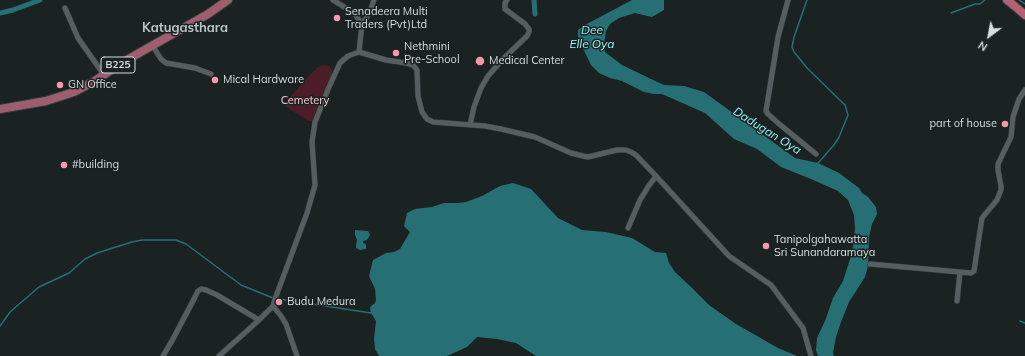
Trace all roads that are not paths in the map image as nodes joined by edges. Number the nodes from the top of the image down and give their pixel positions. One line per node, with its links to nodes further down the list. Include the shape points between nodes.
1 (228, 0): 10 (main road, B225)
2 (333, 0): 9 (street, via 354,13)
3 (374, 0): 9 (street)
4 (507, 0): 16 (street, via 505,9 525,24 529,29 528,36 488,76 474,107)
5 (788, 0): 17 (street, via 778,37 766,111)
6 (1007, 0): 8 (highway)
7 (65, 8): 13 (street, via 78,38)
8 (1025, 15)
9 (362, 24): 11 (street)
10 (152, 45): 12 (street, via 166,63 195,68); 13 (main road, B225)
11 (359, 52): 16 (street, via 413,65 417,70 418,96 422,112 427,119 433,122); 23 (street, via 348,56 340,63 315,122 312,142 315,185)
12 (211, 74)
13 (104, 75): 15 (main road, B225, via 74,92)
14 (1025, 90): 21 (street, via 1013,117 1011,137 998,164 1001,190 997,200 982,218 974,271)
15 (0, 109)
16 (470, 125): 18 (street, via 535,137 571,153 588,157 626,150 636,155)
17 (816, 154)
18 (656, 176): 19 (street, via 640,200); 28 (street, via 729,256 771,285 803,328)
19 (628, 228)
20 (870, 264): 21 (street)
21 (960, 272): 22 (street)
22 (957, 301)
23 (273, 306): 24 (street); 27 (street, via 286,324)
24 (258, 320): 25 (street, via 217,295 201,289); 26 (street)
25 (163, 356)
26 (219, 356)
27 (297, 356)
28 (811, 356)

